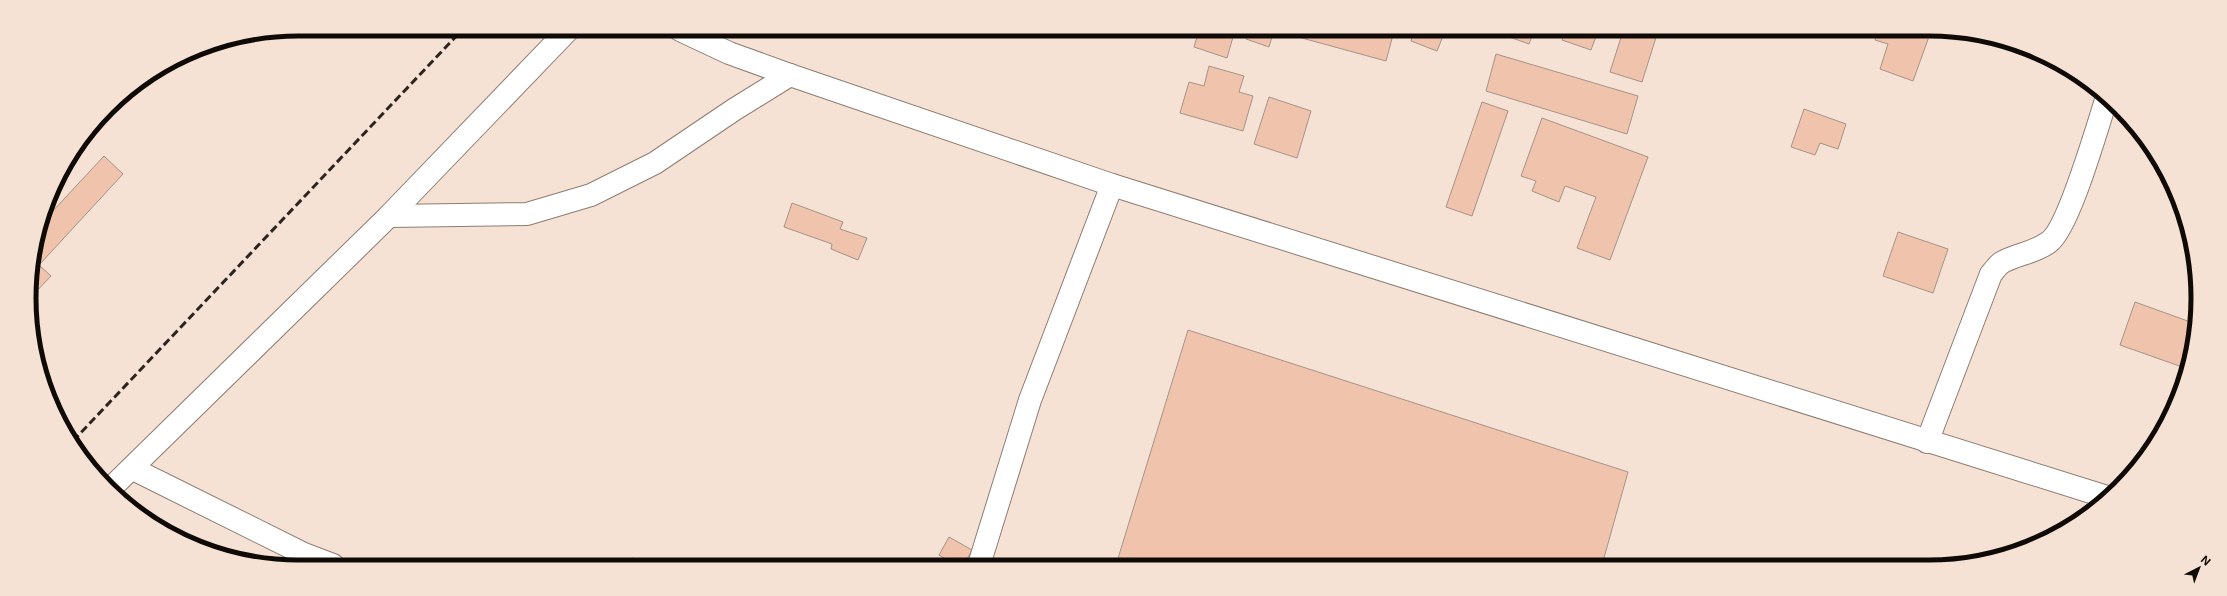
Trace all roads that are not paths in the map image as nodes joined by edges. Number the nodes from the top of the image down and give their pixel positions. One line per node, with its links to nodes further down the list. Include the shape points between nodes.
1 (562, 36): 6 (street)
2 (693, 36): 3 (street, via 729,53)
3 (790, 75): 5 (street); 6 (street, via 654,163 591,195 527,214)
4 (2105, 104): 7 (street, via 2075,193 2051,241 2001,263 1991,274)
5 (1112, 185): 7 (street); 12 (street, via 1030,400)
6 (389, 216): 8 (street)
7 (1927, 442): 10 (street)
8 (132, 469): 9 (street); 11 (street)
9 (115, 485)
10 (2102, 495)
11 (320, 560)
12 (981, 560)

